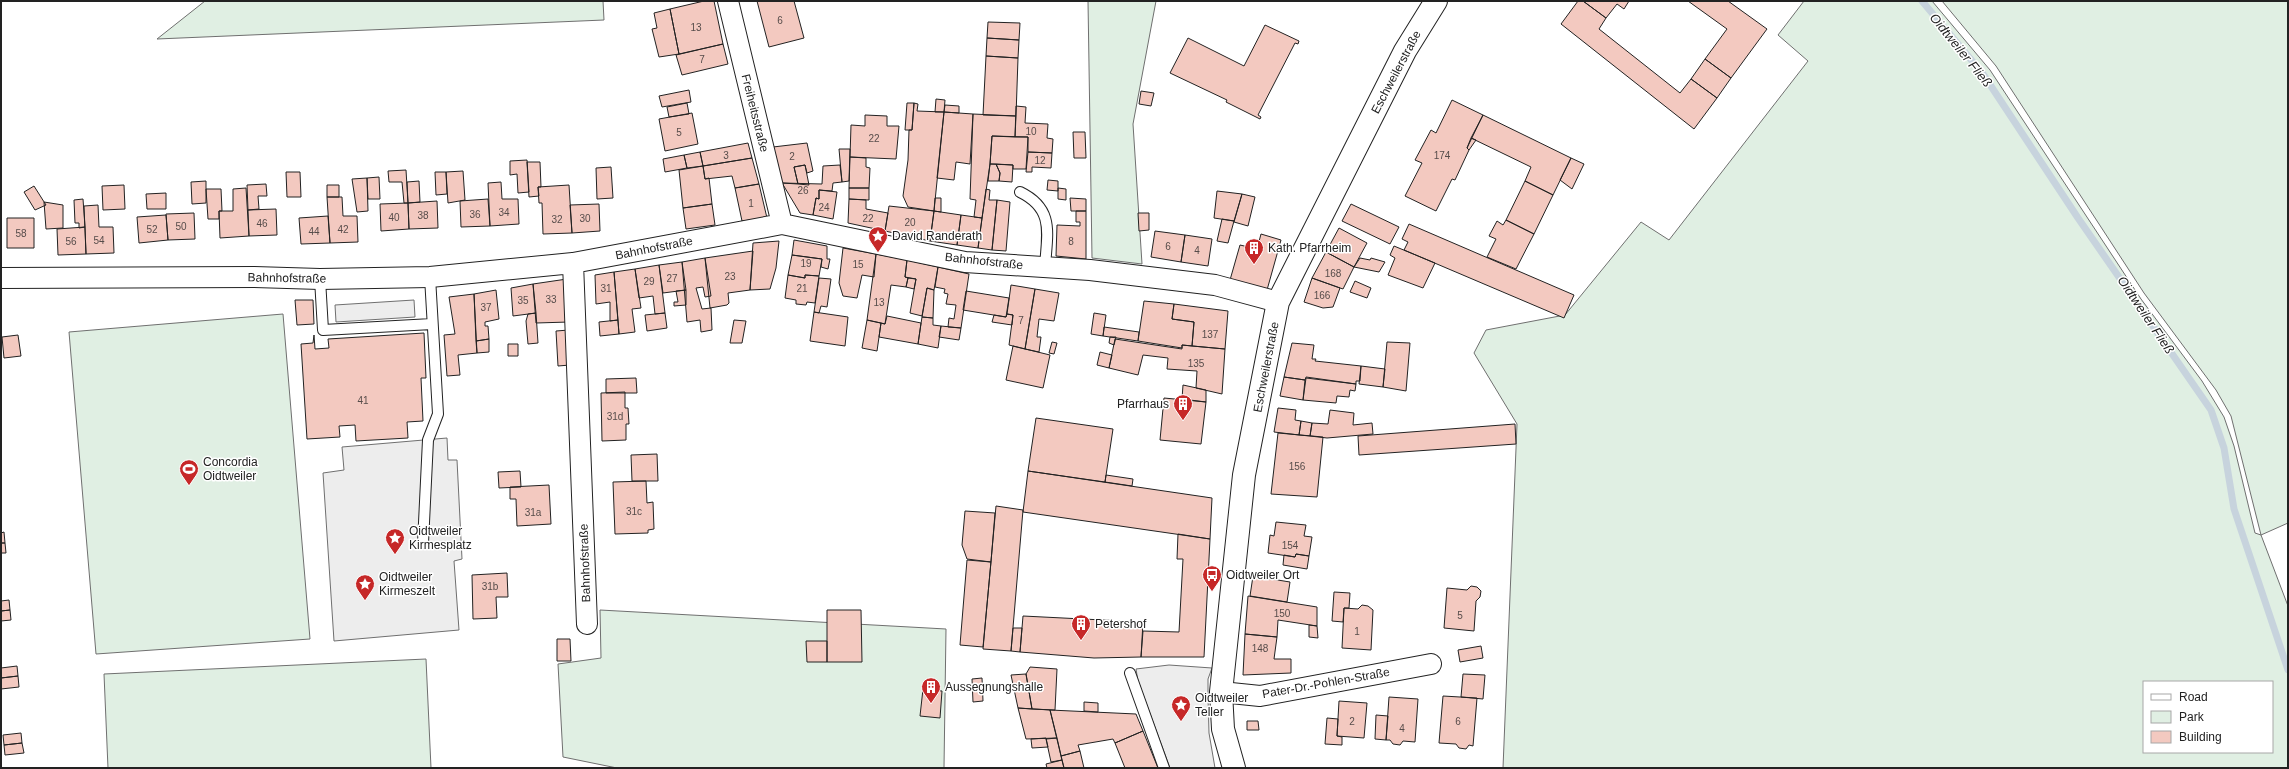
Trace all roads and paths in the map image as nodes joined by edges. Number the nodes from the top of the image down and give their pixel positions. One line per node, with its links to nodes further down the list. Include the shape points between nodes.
1 (728, 1): 4 (street, Freiheitsstraße)
2 (1436, 1): 10 (street, Eschweilerstraße, via 1405,51)
3 (1020, 192): 6 (lane, via 1038,203 1046,216)
4 (782, 224): 5 (street, Bahnhofstraße); 6 (street, Bahnhofstraße, via 965,262)
5 (573, 263): 7 (street, Bahnhofstraße); 13 (street, Bahnhofstraße)
6 (1045, 267): 10 (street, Bahnhofstraße, via 1215,285)
7 (430, 276): 9 (street, Bahnhofstraße); 11 (lane)
8 (1, 278): 9 (street, Bahnhofstraße)
9 (320, 279): 11 (lane, via 323,330)
10 (1278, 302): 16 (street, Eschweilerstraße, via 1244,475)
11 (432, 324): 12 (lane, via 438,414 428,440)
12 (423, 544)
13 (587, 624)
14 (1431, 664): 16 (street, Pater-Dr.-Pohlen-Straße, via 1260,696)
15 (1130, 673): 17 (lane)
16 (1222, 692): 18 (street, Eschweilerstraße, via 1223,729)
17 (1164, 768)
18 (1234, 768)

